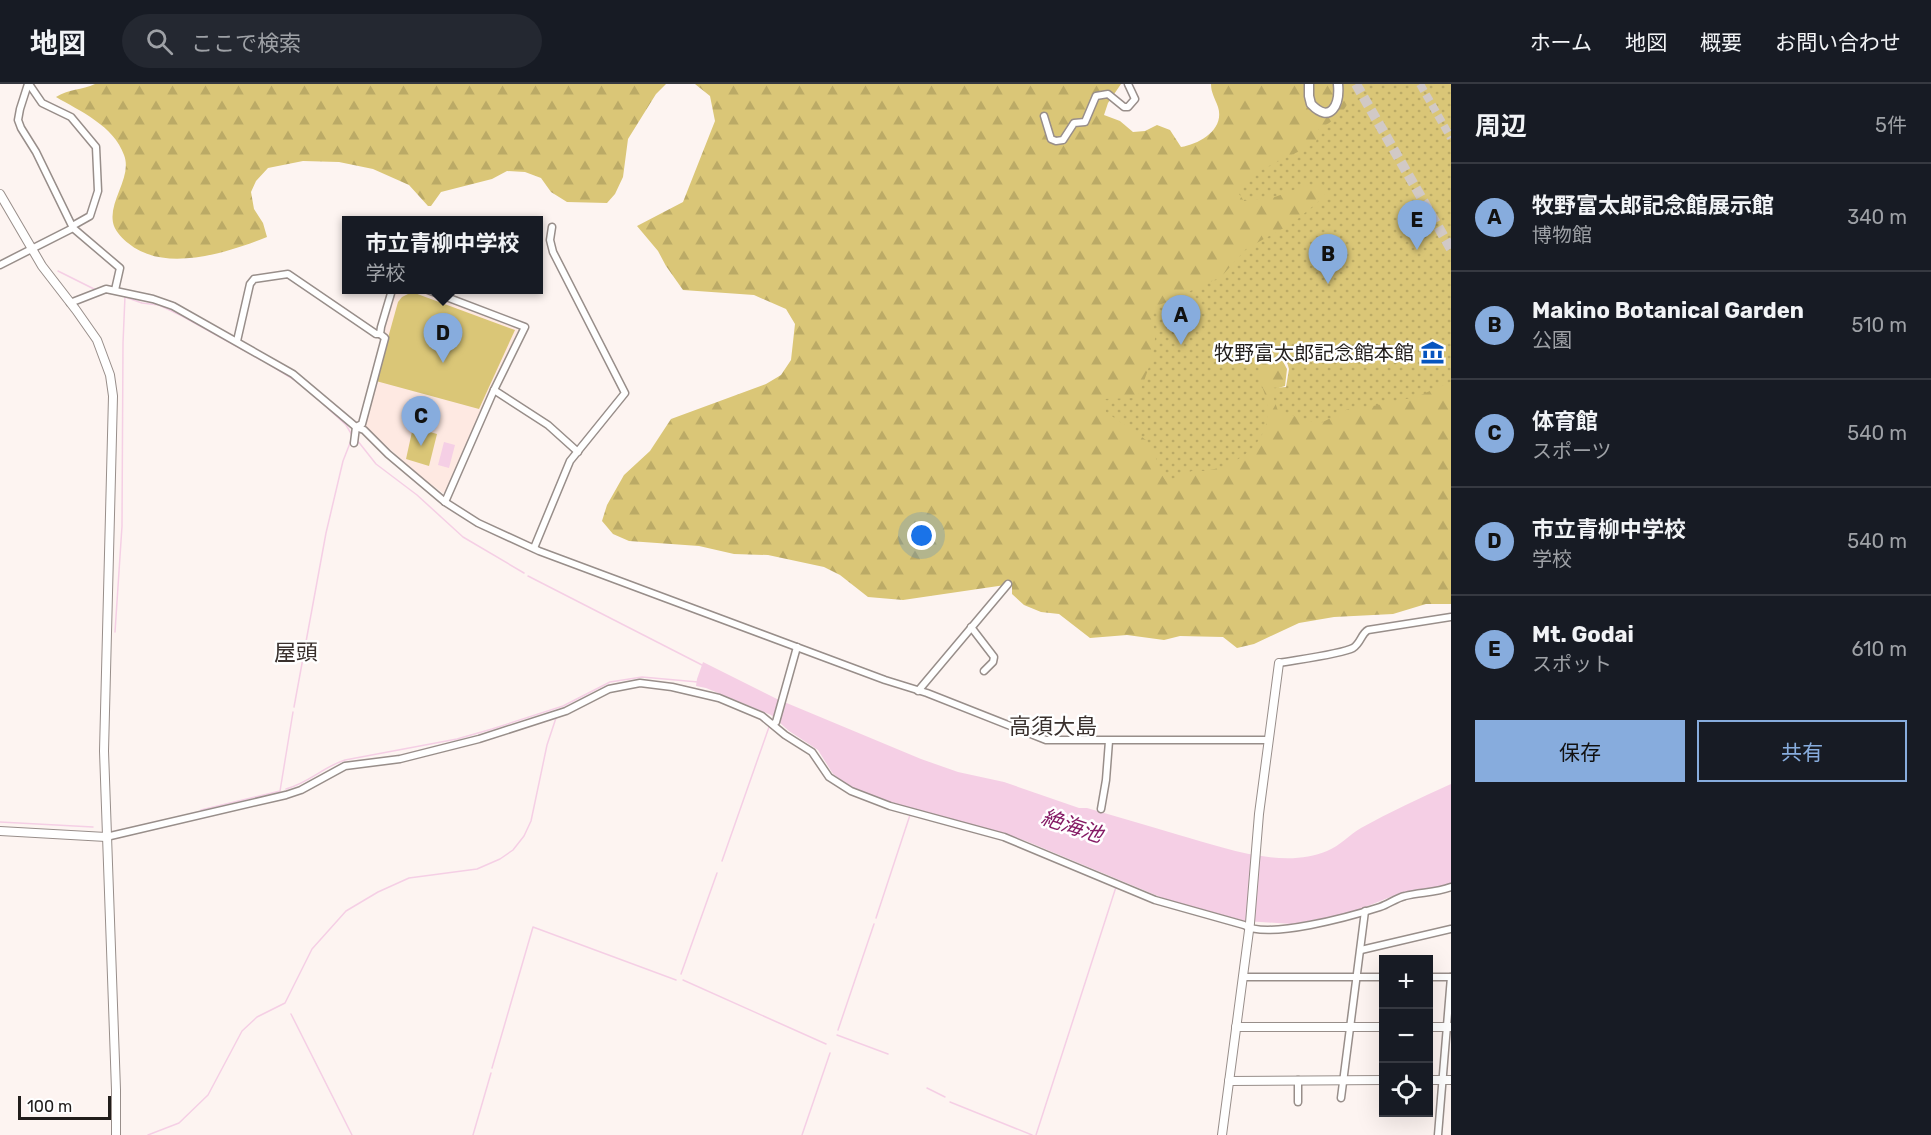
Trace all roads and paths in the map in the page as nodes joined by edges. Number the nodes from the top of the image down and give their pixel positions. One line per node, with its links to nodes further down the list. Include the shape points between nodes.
1 (29, 84): 8 (street, via 19,124); 8 (street, via 42,103 71,117 96,147 98,191 90,216)
2 (1128, 84): 5 (street, via 1135,98 1128,107 1108,94 1096,96 1085,122 1074,123 1063,140 1052,139)
3 (1310, 84): 4 (main road, via 1311,104 1329,112 1338,102)
4 (1338, 84)
5 (1044, 116)
6 (0, 194): 9 (street)
7 (552, 227): 20 (street, via 553,252 624,393)
8 (73, 228): 9 (street); 11 (street, via 120,268)
9 (32, 248): 10 (street); 14 (street)
10 (0, 265)
11 (115, 290): 14 (street, via 106,289); 16 (street, via 163,302)
12 (391, 294): 15 (street)
13 (438, 294): 17 (street, via 525,327)
14 (70, 303): 35 (street, via 97,340 113,396 104,722)
15 (380, 334): 16 (street, via 288,274 254,279 250,284); 18 (street, via 385,338 362,424)
16 (237, 341): 18 (street, via 293,374)
17 (494, 390): 20 (street, via 548,425); 21 (street)
18 (356, 427): 19 (street); 21 (street, via 364,429)
19 (354, 443)
20 (578, 452): 22 (street, via 570,461)
21 (444, 502): 22 (street, via 478,523)
22 (534, 548): 26 (street)
23 (1008, 584): 25 (street)
24 (1451, 617): 27 (street, via 1368,630 1347,651)
25 (971, 627): 28 (street, via 993,657); 29 (street)
26 (797, 647): 29 (street); 30 (street)
27 (1279, 663): 31 (street)
28 (984, 671)
29 (918, 691): 32 (street, via 1046,740)
30 (774, 723): 35 (street, via 719,698 639,683 609,689 566,711 479,739 400,759 353,764 286,795); 38 (street, via 812,752 829,777 851,791 890,806 1004,837 1155,900)
31 (1268, 740): 32 (street); 38 (street)
32 (1109, 741): 33 (street)
33 (1101, 809)
34 (0, 831): 35 (street)
35 (106, 837): 58 (street)
36 (1451, 888): 37 (street, via 1404,896)
37 (1365, 911): 38 (street, via 1278,930); 40 (street)
38 (1250, 926): 41 (street)
39 (1451, 929): 40 (street)
40 (1361, 950): 42 (street)
41 (1243, 977): 42 (street); 46 (street)
42 (1357, 977): 43 (street); 47 (street)
43 (1379, 977)
44 (1433, 977): 45 (street)
45 (1451, 977): 50 (street)
46 (1236, 1027): 47 (street); 55 (street)
47 (1350, 1027): 48 (street); 52 (street)
48 (1379, 1027)
49 (1433, 1027): 50 (street)
50 (1449, 1027): 54 (street)
51 (1298, 1080): 52 (street); 55 (street); 57 (street)
52 (1343, 1080): 53 (street); 56 (street)
53 (1379, 1080)
54 (1447, 1080): 60 (street)
55 (1229, 1081): 59 (street)
56 (1341, 1098)
57 (1298, 1102)
58 (116, 1135)
59 (1222, 1135)
60 (1438, 1135)

